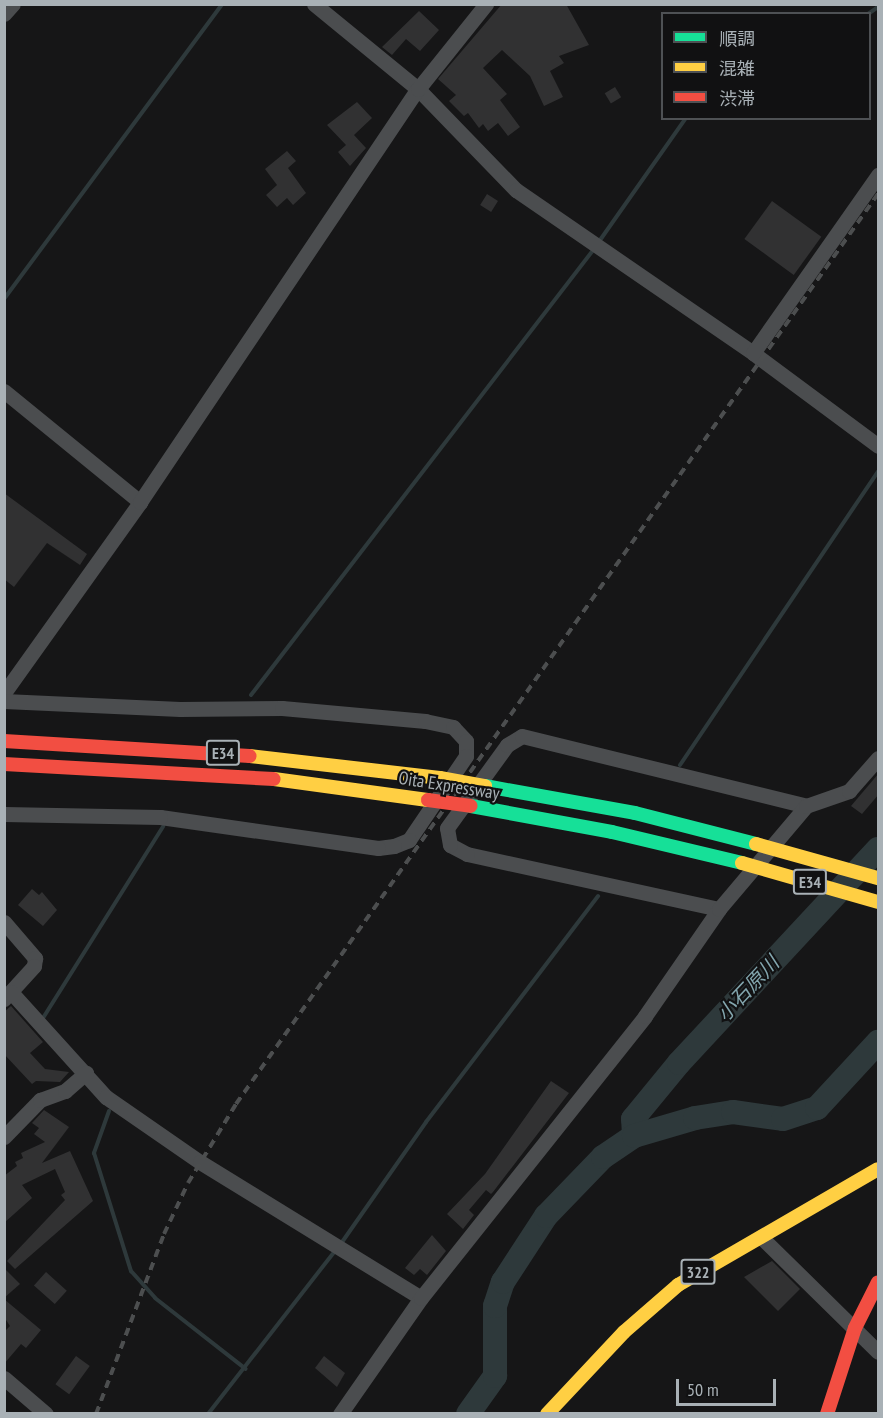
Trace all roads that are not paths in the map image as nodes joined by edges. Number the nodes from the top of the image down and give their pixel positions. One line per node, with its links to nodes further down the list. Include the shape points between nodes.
1 (13, 4): 4 (street)
2 (314, 4): 5 (street)
3 (486, 4): 5 (street)
4 (4, 14)
5 (418, 89): 7 (street, via 516,190); 10 (street)
6 (879, 176): 7 (street)
7 (753, 354): 9 (street)
8 (4, 391): 10 (street)
9 (879, 446)
10 (140, 501): 11 (street)
11 (4, 693)
12 (4, 701): 17 (street, via 180,709 282,708 425,721 453,728 466,741 466,756 409,840 394,846 378,848 160,817)
13 (4, 741): 18 (highway, Oita Expressway / E34, bridge, via 288,758 440,778 634,813)
14 (879, 758): 16 (street, via 849,791)
15 (4, 764): 19 (highway, Oita Expressway / E34, bridge, via 285,780 471,806 612,832)
16 (806, 806): 20 (street); 20 (street, via 522,736 507,746 447,828 450,845 467,854)
17 (4, 814)
18 (879, 878)
19 (879, 902)
20 (719, 909): 28 (street, via 645,1016)
21 (4, 922): 22 (street, via 35,958 34,966)
22 (8, 995): 23 (street)
23 (86, 1073): 24 (street, via 65,1091 40,1100); 28 (street, via 106,1097 200,1162)
24 (4, 1137)
25 (879, 1169): 26 (highway, 322)
26 (761, 1237): 29 (street); 34 (highway, 322, via 678,1285 624,1332)
27 (879, 1282): 29 (highway)
28 (421, 1298): 33 (street)
29 (855, 1328): 30 (street); 35 (highway)
30 (879, 1352)
31 (4, 1378): 32 (street)
32 (46, 1413)
33 (340, 1413)
34 (547, 1413)
35 (827, 1413)

